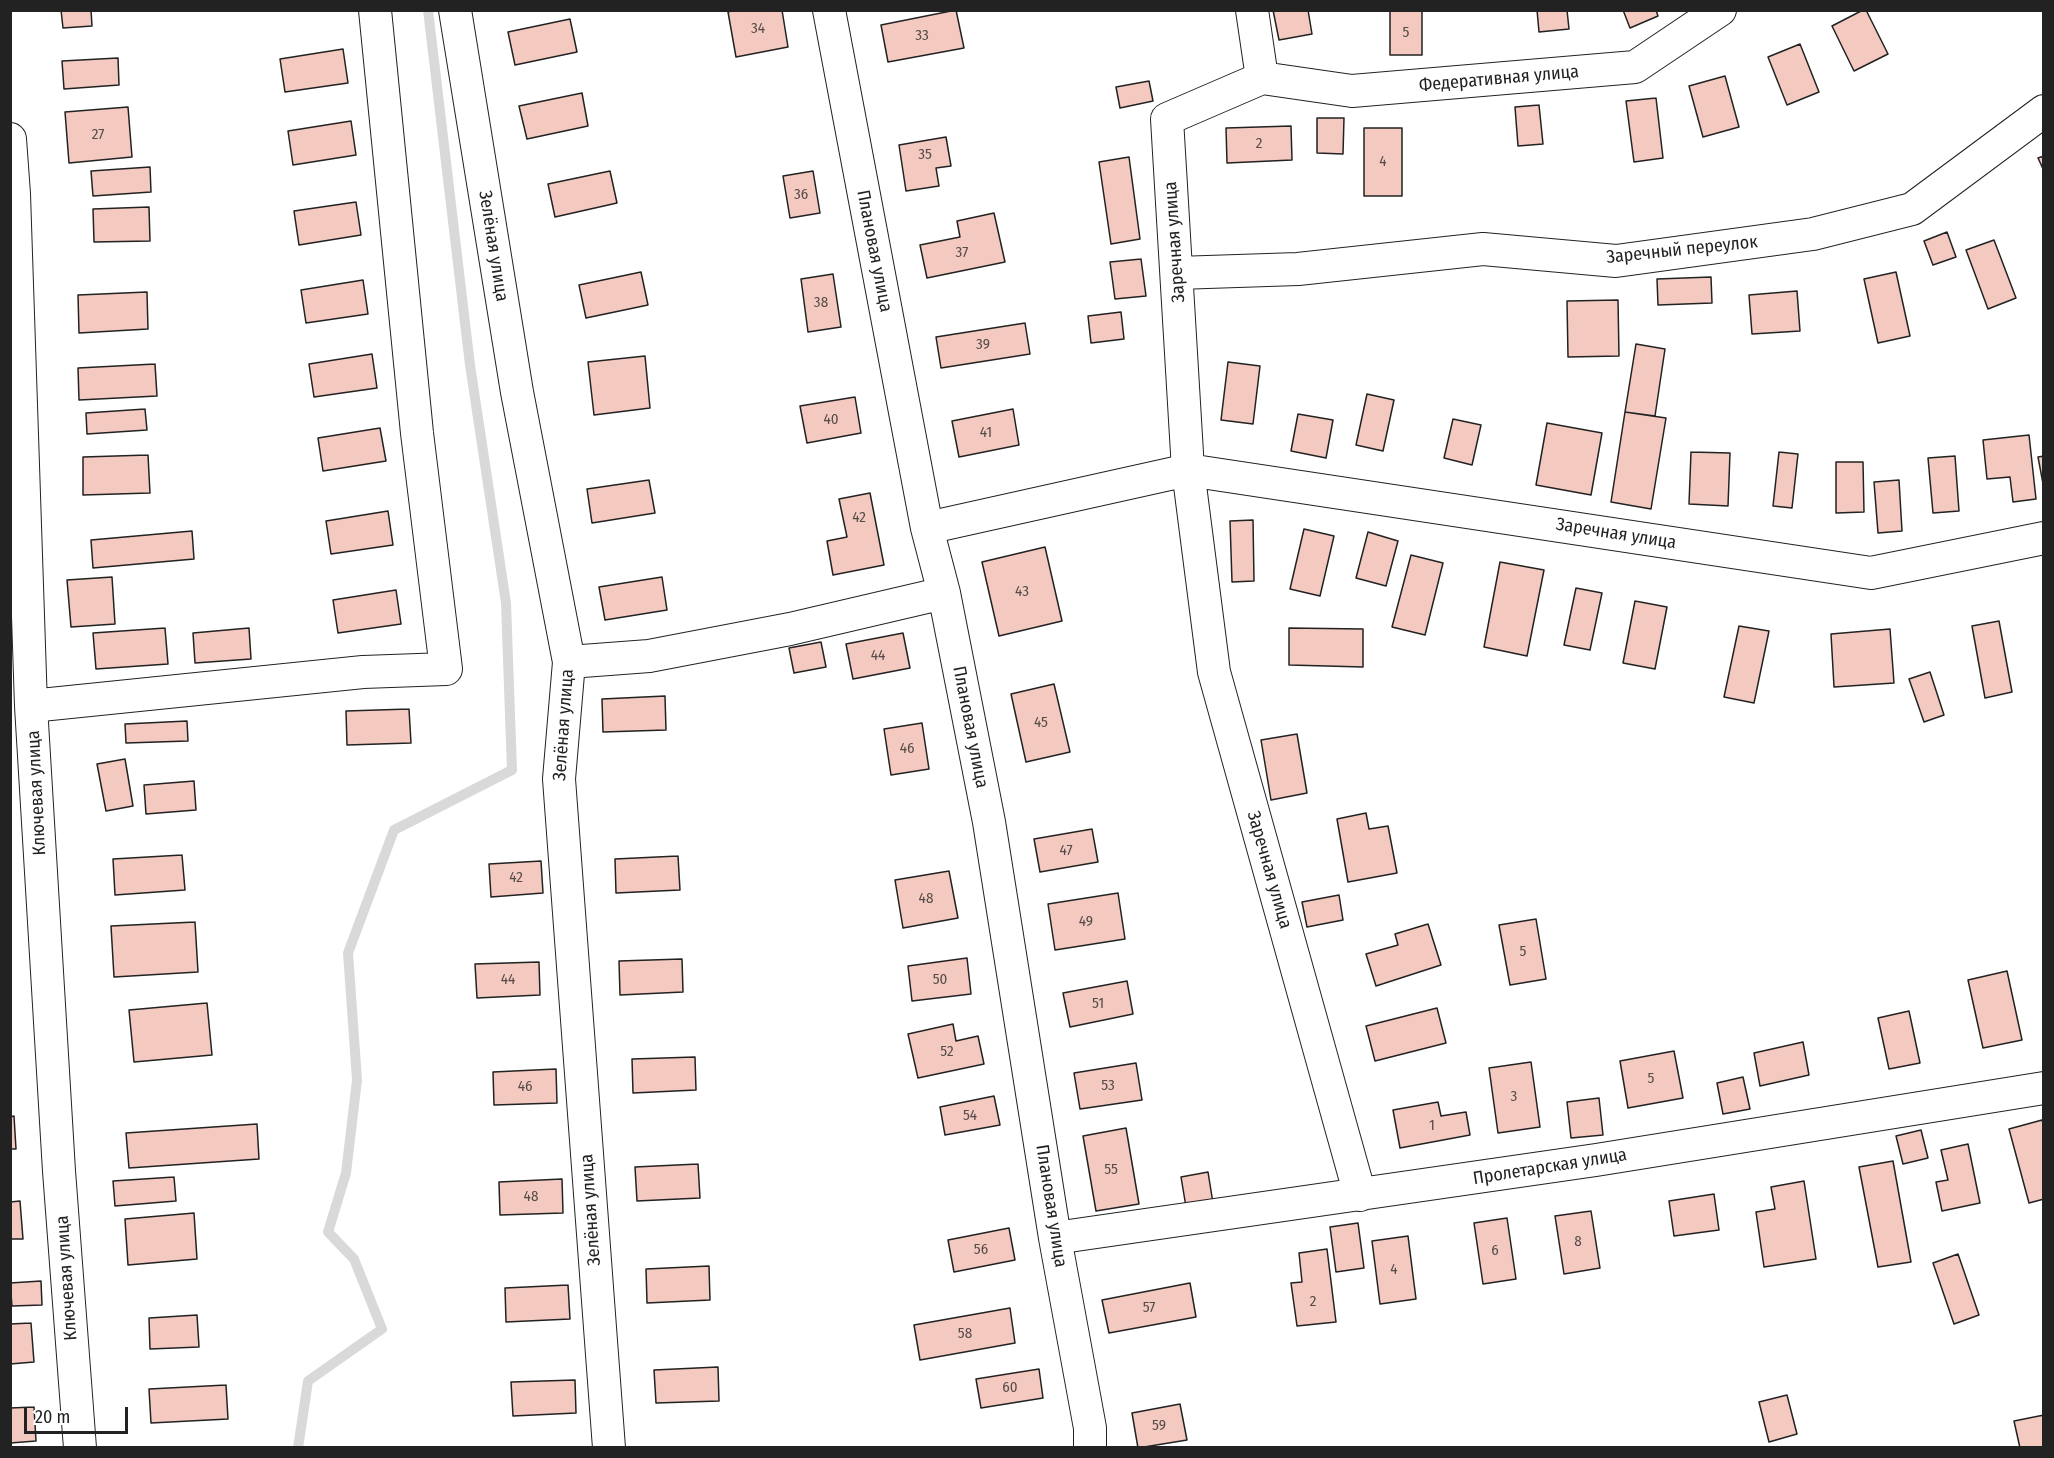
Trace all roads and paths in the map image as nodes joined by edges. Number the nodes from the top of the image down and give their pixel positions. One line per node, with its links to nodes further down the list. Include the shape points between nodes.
1 (375, 10): 15 (street, via 417,433 446,669 363,672)
2 (455, 10): 14 (street, Зелёная улица, via 517,392)
3 (829, 10): 11 (street, Плановая улица)
4 (1252, 10): 6 (street)
5 (1720, 10): 6 (street, Федеративная улица, via 1635,67 1352,91)
6 (1262, 78): 9 (street, Заречная улица, via 1167,119)
7 (2043, 111): 9 (street, Заречный переулок, via 1912,209 1812,234 1616,261 1483,249 1298,269)
8 (10, 138): 15 (street, Ключевая улица)
9 (1177, 273): 10 (street, Заречная улица)
10 (1188, 470): 11 (street, Заречная улица); 12 (street, Заречная улица, via 1871,573); 17 (street, Заречная улица, via 1214,672)
11 (927, 528): 13 (street, Плановая улица)
12 (2043, 538)
13 (944, 593): 14 (street, via 790,629 649,656); 18 (street, Плановая улица, via 989,822)
14 (569, 662): 20 (street, Зелёная улица, via 559,779)
15 (31, 706): 19 (street, Ключевая улица, via 58,1171)
16 (2043, 1088): 17 (street, Пролетарская улица)
17 (1360, 1195): 18 (street, Пролетарская улица)
18 (1055, 1238): 21 (street, Плановая улица, via 1090,1428)
19 (80, 1448)
20 (609, 1448)
21 (1090, 1448)

